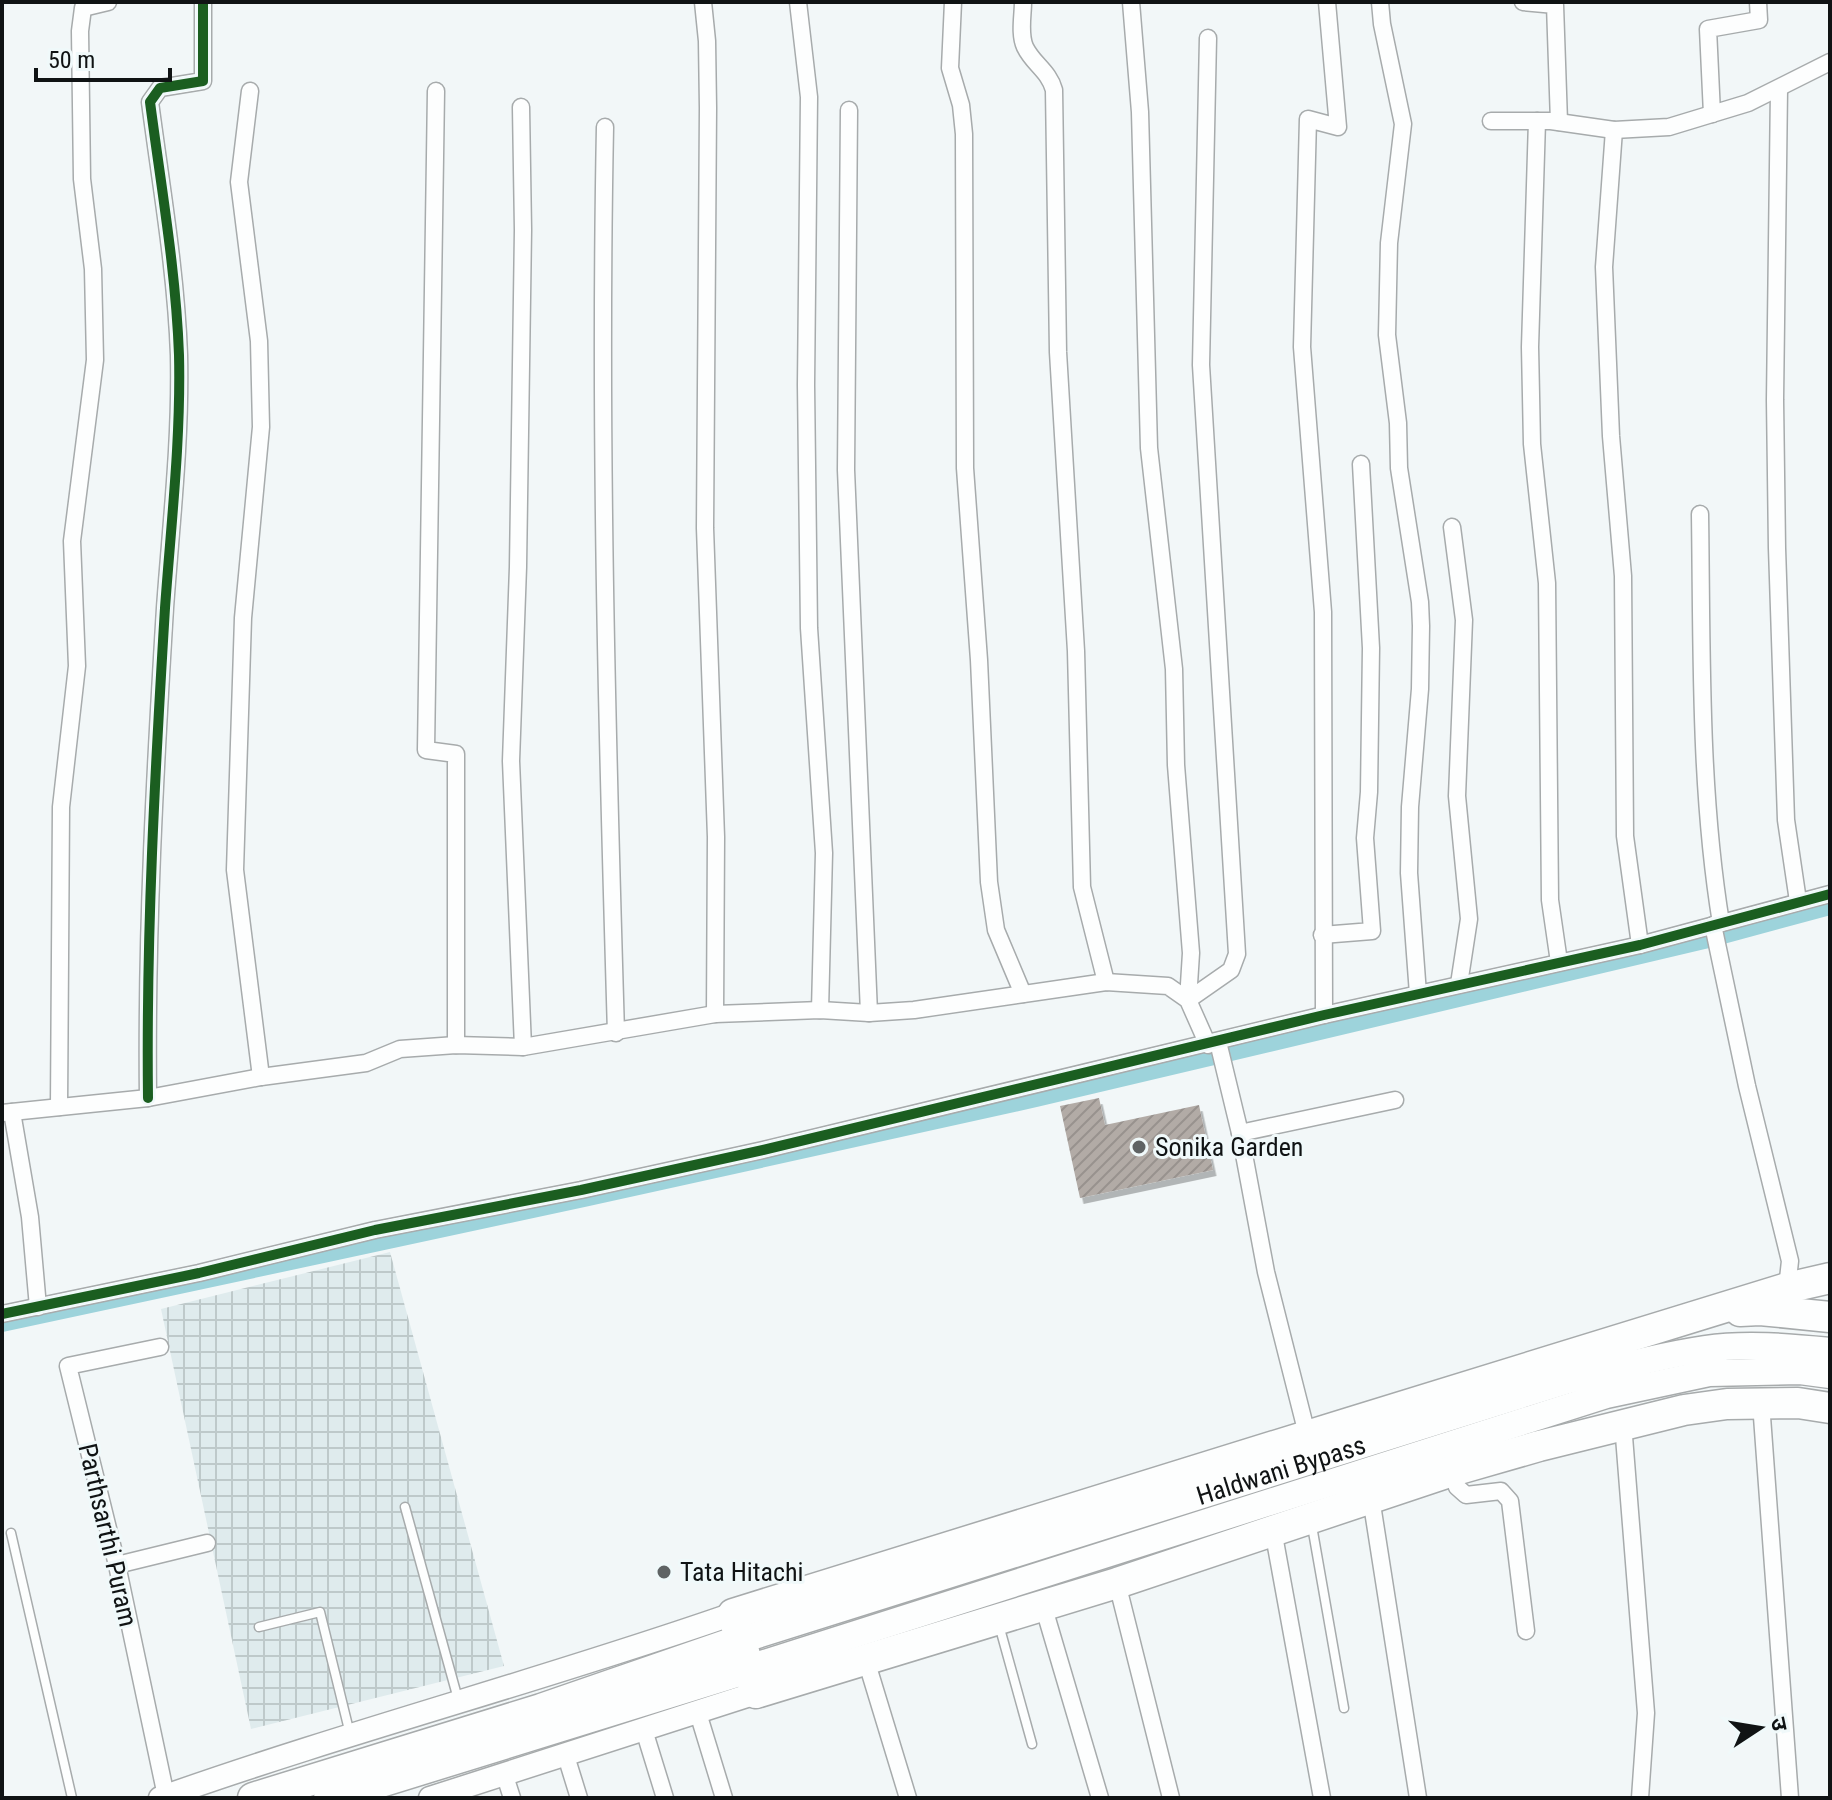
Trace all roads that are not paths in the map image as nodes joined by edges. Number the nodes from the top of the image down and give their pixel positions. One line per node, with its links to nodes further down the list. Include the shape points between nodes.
1 (108, 2): 51 (street, via 83,8 80,31 82,179 93,269 95,360 72,541 77,666 61,807)
2 (203, 2): 49 (street, via 203,81 160,88 150,102 179,354 176,487 156,757)
3 (703, 2): 42 (street, via 708,108 705,528 716,837)
4 (798, 2): 40 (street, via 809,97 806,385 809,628 824,853)
5 (953, 2): 37 (street, via 950,68 964,134 965,468 989,882 996,930)
6 (1023, 2): 35 (street, via 1024,45 1054,90 1058,352 1076,651 1082,887)
7 (1131, 2): 39 (street, via 1140,112 1149,448 1174,669 1191,953)
8 (1327, 2): 32 (street, via 1338,127 1308,119 1302,347 1323,612)
9 (1380, 2): 38 (street, via 1403,124 1389,243 1387,335 1399,468 1420,602 1409,873)
10 (1523, 2): 12 (street)
11 (1758, 2): 20 (street, via 1759,20 1708,29)
12 (1560, 4): 23 (street)
13 (1208, 38): 39 (street, via 1201,365 1237,954 1231,970)
14 (1830, 62): 15 (street)
15 (1779, 89): 20 (street); 30 (street, via 1777,548 1786,820)
16 (250, 91): 48 (street, via 239,182 259,341 261,427 243,618 235,870)
17 (436, 91): 45 (street, via 426,750 456,754)
18 (521, 107): 46 (street, via 511,761)
19 (849, 110): 41 (street, via 846,470)
20 (1712, 114): 25 (street, via 1669,127)
21 (1491, 121): 22 (street)
22 (1537, 121): 23 (street); 34 (street, via 1532,430 1547,583 1550,900)
23 (1559, 122): 25 (street)
24 (605, 127): 44 (street, via 605,519)
25 (1614, 130): 33 (street, via 1604,267 1623,576 1625,836)
26 (1361, 464): 32 (street, via 1371,648 1365,838 1372,931)
27 (1700, 514): 31 (street, via 1703,706)
28 (1452, 527): 36 (street, via 1464,620 1457,796 1469,919)
29 (1830, 894): 30 (street)
30 (1798, 901): 31 (street)
31 (1716, 930): 33 (street); 55 (street, via 1790,1261)
32 (1322, 935): 43 (street)
33 (1640, 945): 34 (street)
34 (1559, 962): 36 (street)
35 (1106, 982): 37 (street); 39 (street, via 1168,986)
36 (1459, 984): 38 (street)
37 (1023, 994): 41 (street)
38 (1418, 994): 43 (street)
39 (1188, 1000): 47 (street)
40 (820, 1010): 41 (street); 42 (street)
41 (869, 1013)
42 (715, 1014): 44 (street)
43 (1324, 1015): 47 (street)
44 (616, 1033): 46 (street)
45 (456, 1045): 46 (street); 48 (street, via 400,1049 366,1063)
46 (523, 1047)
47 (1217, 1049): 53 (street); 56 (street)
48 (261, 1077): 49 (street)
49 (148, 1098): 51 (street)
50 (1395, 1100): 53 (street)
51 (59, 1107): 52 (street)
52 (7, 1113): 56 (street, via 30,1217)
53 (1240, 1133): 66 (street, via 1266,1272)
54 (1830, 1278): 55 (highway)
55 (1787, 1288): 58 (highway)
56 (38, 1307): 57 (street)
57 (2, 1314)
58 (1702, 1314): 59 (highway, via 1760,1310); 66 (highway)
59 (1830, 1317)
60 (160, 1347): 74 (street, Parthsarthi Puram, via 68,1366)
61 (1830, 1351): 80 (main road, Haldwani Bypass, via 1708,1349 1565,1381)
62 (1830, 1375): 80 (main road, Haldwani Bypass, via 1709,1373 1606,1395)
63 (1761, 1403): 64 (highway); 65 (highway, via 1684,1410); 105 (street)
64 (1830, 1409)
65 (1623, 1424): 67 (highway); 104 (street, via 1646,1713)
66 (1307, 1434): 80 (highway, via 1141,1488)
67 (1452, 1471): 68 (highway); 79 (street, via 1466,1495 1501,1491 1510,1501)
68 (1371, 1498): 70 (highway); 103 (street)
69 (405, 1507): 82 (lane)
70 (1310, 1517): 71 (highway); 83 (lane)
71 (1273, 1530): 75 (highway); 102 (street)
72 (11, 1533): 91 (lane)
73 (207, 1543): 74 (street)
74 (117, 1565): 90 (street, Parthsarthi Puram)
75 (1117, 1583): 76 (highway); 101 (street)
76 (1043, 1605): 77 (highway); 100 (street)
77 (998, 1619): 81 (highway); 87 (lane)
78 (259, 1627): 86 (lane, via 320,1612)
79 (1526, 1631)
80 (745, 1654): 81 (highway); 82 (street); 84 (street); 92 (highway, via 541,1709); 93 (highway)
81 (866, 1660): 99 (street)
82 (459, 1704): 86 (street)
83 (1344, 1708)
84 (698, 1713): 85 (street); 98 (street)
85 (644, 1730): 88 (street); 97 (street)
86 (350, 1735): 90 (street)
87 (1032, 1744)
88 (566, 1756): 89 (street); 96 (street)
89 (505, 1776): 94 (street); 95 (street)
90 (163, 1797)
91 (72, 1798)
92 (253, 1798)
93 (329, 1798)
94 (430, 1798)
95 (512, 1798)
96 (579, 1798)
97 (665, 1798)
98 (724, 1798)
99 (908, 1798)
100 (1100, 1798)
101 (1171, 1798)
102 (1322, 1798)
103 (1418, 1798)
104 (1640, 1798)
105 (1790, 1798)

